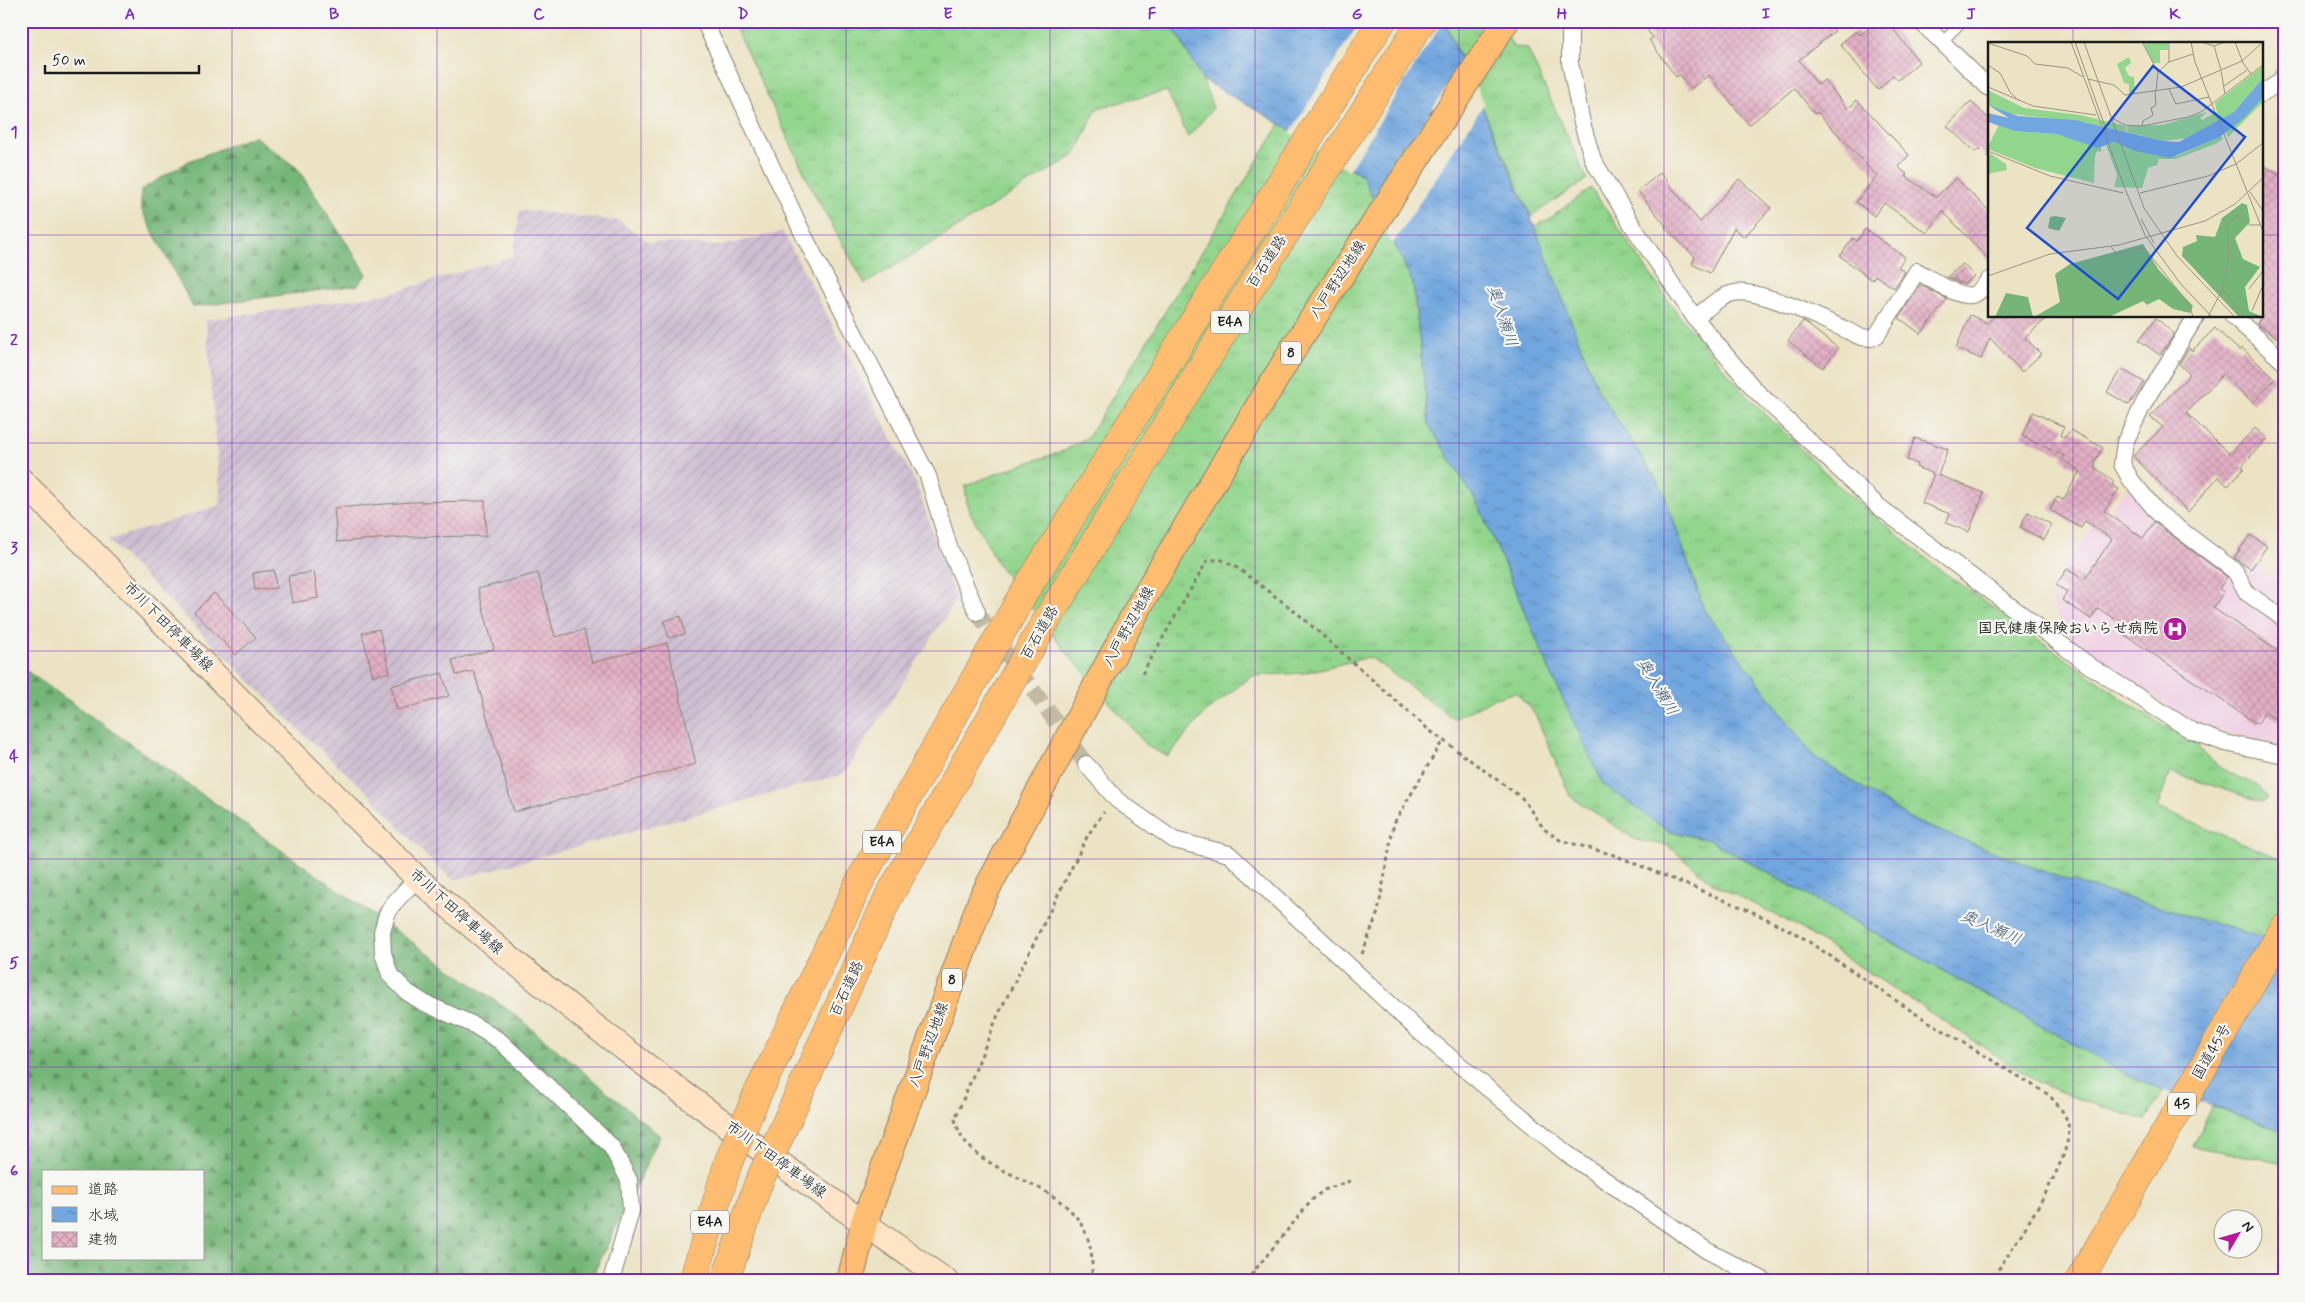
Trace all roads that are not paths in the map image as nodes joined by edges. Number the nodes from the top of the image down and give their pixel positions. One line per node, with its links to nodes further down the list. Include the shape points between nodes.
1 (704, 21): 18 (street, via 804,236 928,476 949,547)
2 (1382, 21): 26 (highway, 百石道路 / E4A, bridge, via 1022,596 862,877 757,1095 728,1163)
3 (1422, 21): 27 (highway, 百石道路 / E4A, bridge, via 1256,279 1043,626 889,896 758,1184)
4 (1506, 21): 24 (main road, 八戸野辺地線 / 8, via 1295,346 1144,597 982,898)
5 (1570, 21): 13 (street, via 1570,63 1593,160)
6 (1920, 21): 8 (street)
7 (1963, 21): 8 (lane)
8 (1942, 42): 10 (street)
9 (2282, 79): 11 (street)
10 (1988, 87)
11 (2262, 93)
12 (1988, 281): 13 (street, via 1976,294 1967,296 1957,294 1917,271 1877,335 1871,338 1861,337 1747,291 1721,298)
13 (1695, 318): 20 (street, via 1755,390 1878,506 2017,613 2090,666 2192,731 2226,743)
14 (2195, 318): 19 (street, via 2141,409 2125,442 2122,464 2158,513 2235,571 2247,593)
15 (2235, 318): 16 (street)
16 (2284, 362)
17 (21, 480): 22 (main road, 市川下田停車場線)
18 (977, 612)
19 (2284, 619)
20 (2284, 755)
21 (1086, 764): 30 (street, via 1117,800 1174,840 1230,854 1421,1033 1566,1153 1706,1250)
22 (417, 878): 24 (main road, 市川下田停車場線, via 562,1002); 25 (street, via 387,914 382,932 382,952 390,975 424,1003 474,1025 500,1041 611,1146 629,1180 631,1211)
23 (2284, 928): 31 (highway, 国道45号 / 45)
24 (864, 1223): 28 (main road, 八戸野辺地線 / 8); 29 (main road, 市川下田停車場線)
25 (611, 1281)
26 (693, 1281)
27 (725, 1281)
28 (850, 1281)
29 (946, 1281)
30 (1765, 1281)
31 (2080, 1281)

